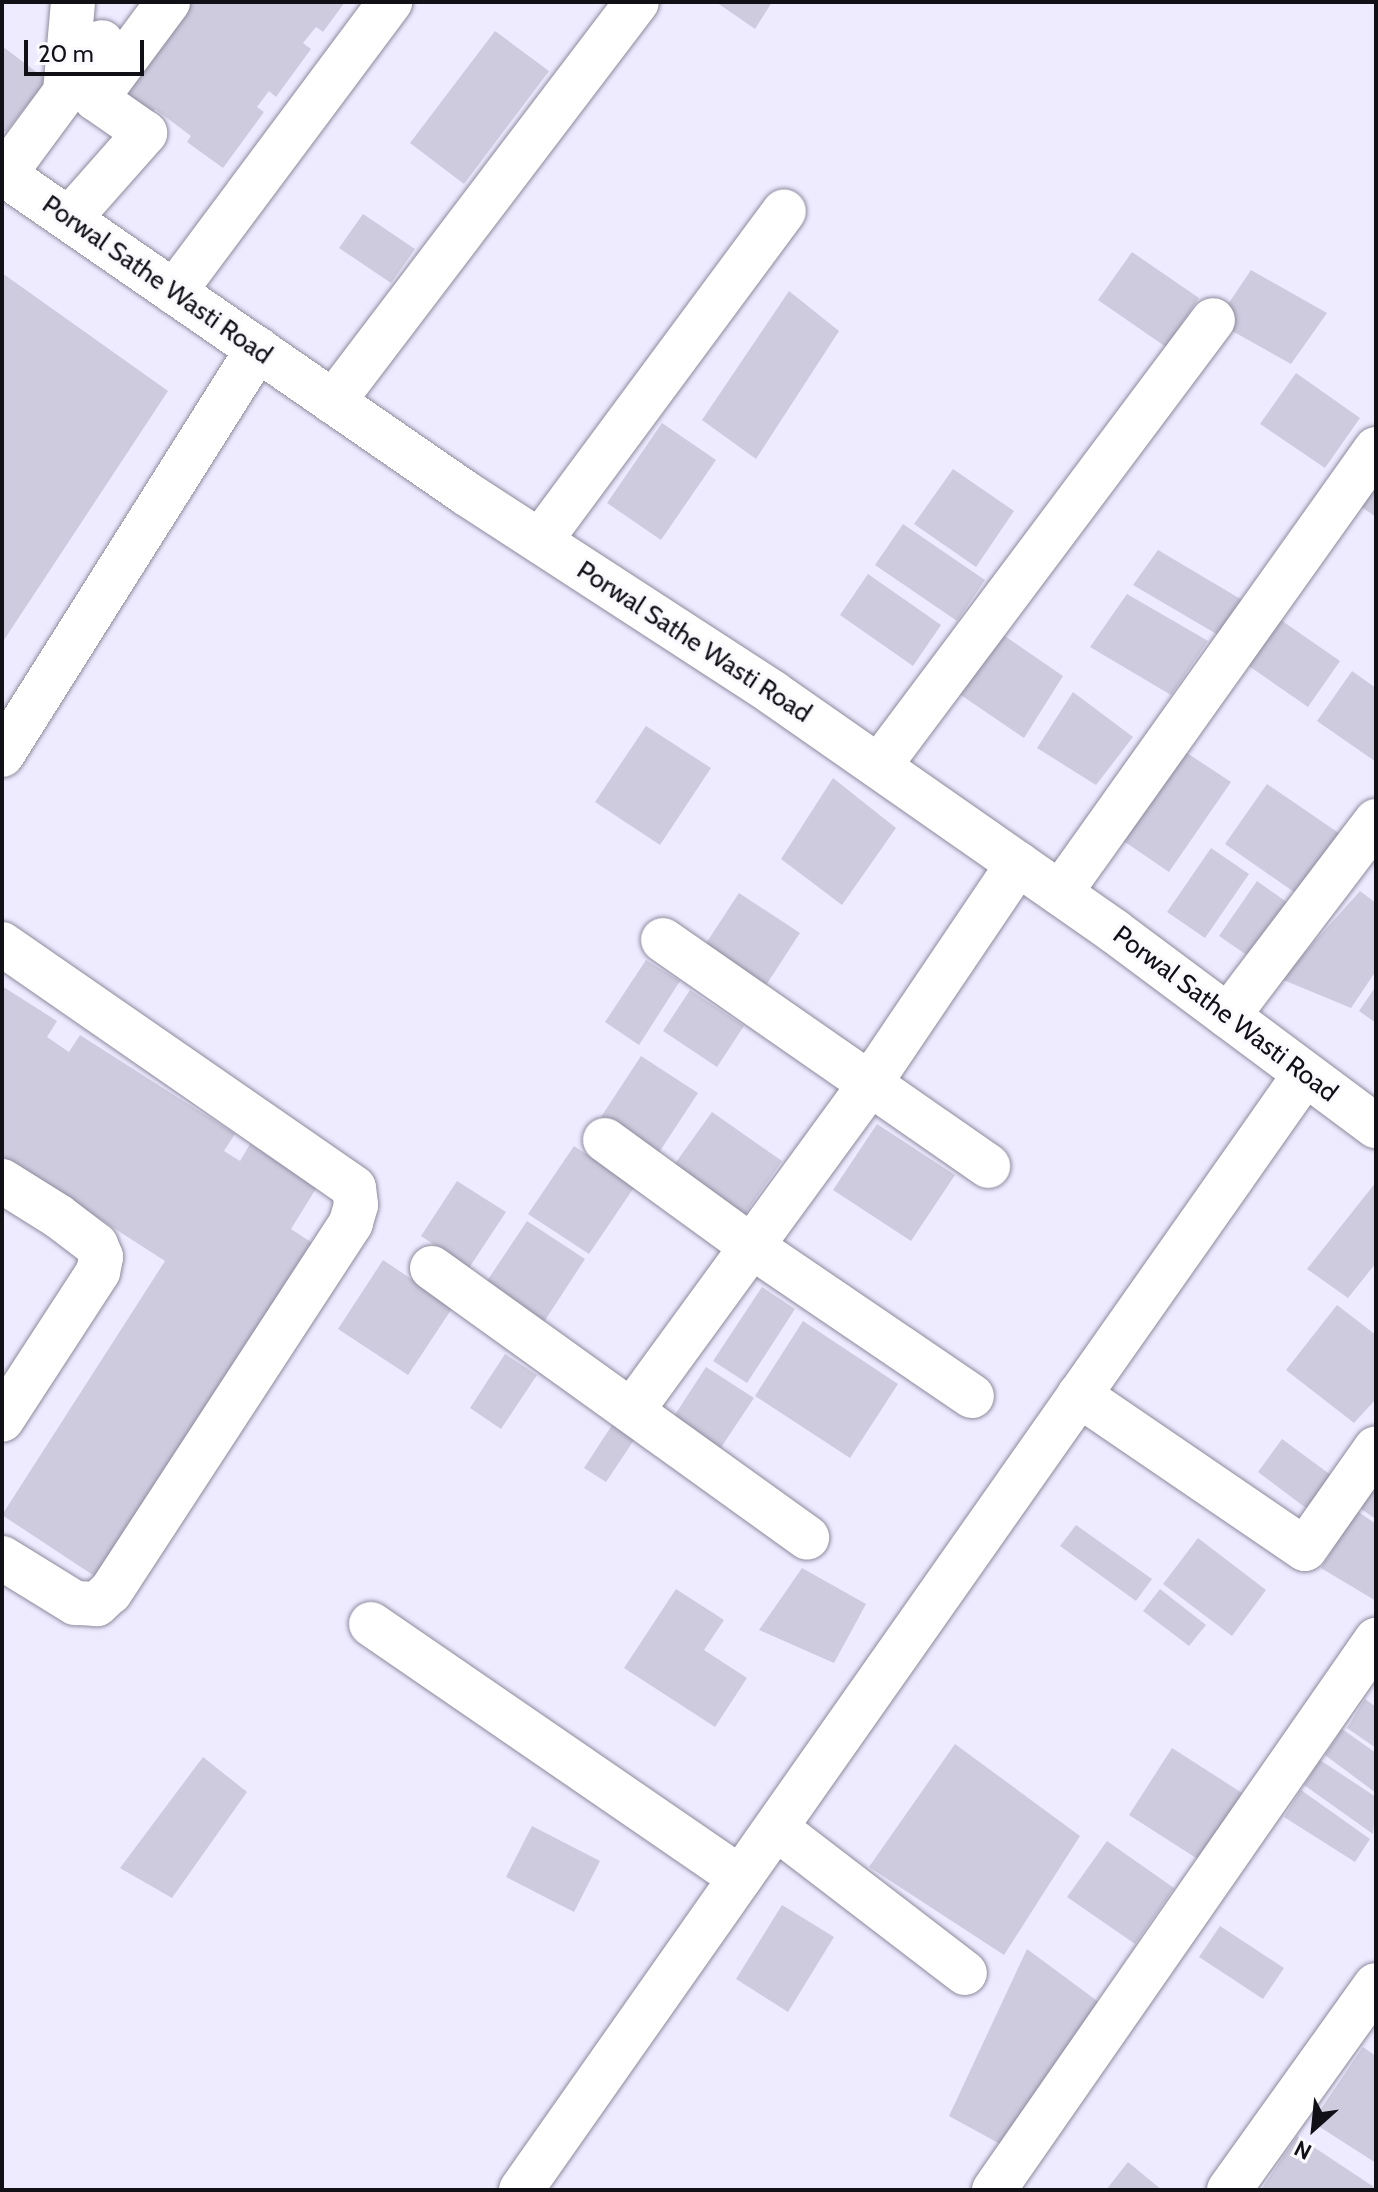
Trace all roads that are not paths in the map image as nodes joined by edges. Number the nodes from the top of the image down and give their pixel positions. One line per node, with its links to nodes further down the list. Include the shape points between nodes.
1 (73, 2): 6 (street)
2 (132, 2): 6 (street)
3 (168, 2): 9 (street, via 96,99 145,133)
4 (390, 2): 10 (street)
5 (637, 2): 13 (street)
6 (65, 92): 7 (street)
7 (3, 174): 9 (street, Porwal Sathe Wasti Road)
8 (784, 211): 15 (street)
9 (69, 219): 10 (street, Porwal Sathe Wasti Road)
10 (174, 292): 12 (street, Porwal Sathe Wasti Road)
11 (1213, 320): 17 (street)
12 (258, 349): 13 (street, Porwal Sathe Wasti Road); 16 (street)
13 (333, 402): 15 (street, Porwal Sathe Wasti Road)
14 (1376, 449): 20 (street)
15 (540, 541): 17 (street, Porwal Sathe Wasti Road)
16 (2, 755)
17 (879, 766): 19 (street, Porwal Sathe Wasti Road)
18 (1376, 821): 23 (street)
19 (1018, 864): 20 (street, Porwal Sathe Wasti Road); 25 (street)
20 (1060, 893): 23 (street, Porwal Sathe Wasti Road)
21 (663, 940): 25 (street)
22 (2, 944): 38 (street, via 354,1188 356,1205 351,1223 110,1592 97,1604 75,1603)
23 (1228, 1016): 24 (street, Porwal Sathe Wasti Road)
24 (1305, 1074): 26 (street, Porwal Sathe Wasti Road); 32 (street)
25 (869, 1085): 28 (street); 30 (street)
26 (1376, 1126)
27 (605, 1140): 30 (street)
28 (988, 1166)
29 (2, 1181): 35 (street, via 96,1245 101,1257 98,1272)
30 (751, 1246): 33 (street); 34 (street)
31 (432, 1268): 34 (street)
32 (1079, 1395): 36 (street, via 1305,1549); 41 (street)
33 (972, 1396)
34 (633, 1409): 37 (street)
35 (2, 1420)
36 (1376, 1448)
37 (807, 1537)
38 (2, 1558)
39 (371, 1624): 42 (street)
40 (1376, 1640): 46 (street)
41 (776, 1828): 42 (street); 43 (street)
42 (740, 1878): 45 (street)
43 (965, 1973)
44 (1376, 1985): 47 (street)
45 (521, 2190)
46 (994, 2190)
47 (1229, 2190)

